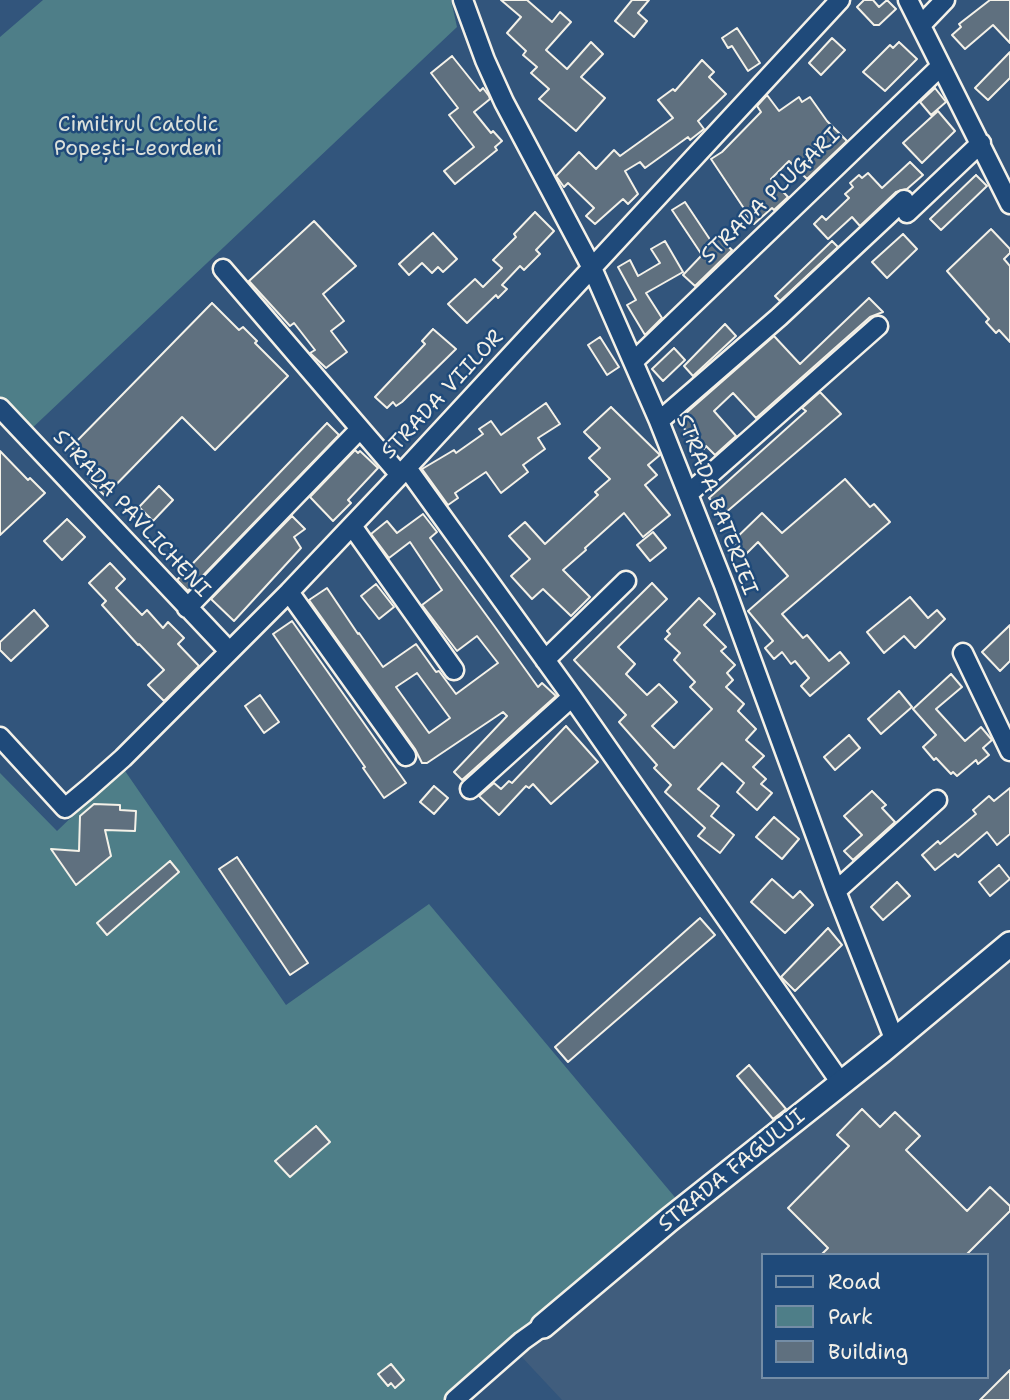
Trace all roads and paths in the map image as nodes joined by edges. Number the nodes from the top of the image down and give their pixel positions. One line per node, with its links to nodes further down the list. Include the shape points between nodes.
1 (463, 0): 9 (street, STRADA BATERIEI, via 504,102)
2 (840, 0): 9 (street, STRADA VIILOR)
3 (908, 0): 5 (street)
4 (945, 0): 5 (street)
5 (921, 26): 6 (street)
6 (940, 66): 7 (street); 12 (street, STRADA PLUGARI)
7 (981, 144): 8 (street); 14 (street)
8 (1010, 204)
9 (592, 268): 12 (street, STRADA BATERIEI); 16 (street, STRADA VIILOR)
10 (222, 269): 15 (street)
11 (878, 326): 17 (street)
12 (634, 361): 14 (street, STRADA BATERIEI)
13 (0, 408): 21 (street, STRADA PAVLICHENI)
14 (659, 421): 17 (street, STRADA BATERIEI)
15 (360, 429): 16 (street); 21 (street)
16 (404, 472): 18 (street, STRADA VIILOR); 24 (street)
17 (688, 494): 32 (street, STRADA BATERIEI)
18 (352, 526): 20 (street, STRADA VIILOR); 25 (street)
19 (626, 581): 24 (street)
20 (289, 592): 22 (street, STRADA VIILOR); 29 (street)
21 (187, 608): 22 (street, STRADA PAVLICHENI)
22 (229, 652): 27 (street, STRADA VIILOR, via 123,758 65,807)
23 (963, 653): 28 (street)
24 (545, 660): 26 (street)
25 (454, 670)
26 (572, 697): 30 (street); 35 (street)
27 (0, 737)
28 (1010, 751)
29 (406, 757)
30 (470, 789)
31 (937, 800): 32 (street)
32 (836, 891): 34 (street, STRADA BATERIEI)
33 (1010, 944): 34 (street, STRADA FAGULUI)
34 (895, 1041): 35 (street, STRADA FAGULUI)
35 (841, 1083): 36 (street, STRADA FAGULUI)
36 (543, 1326): 37 (street, STRADA FAGULUI)
37 (455, 1400)

